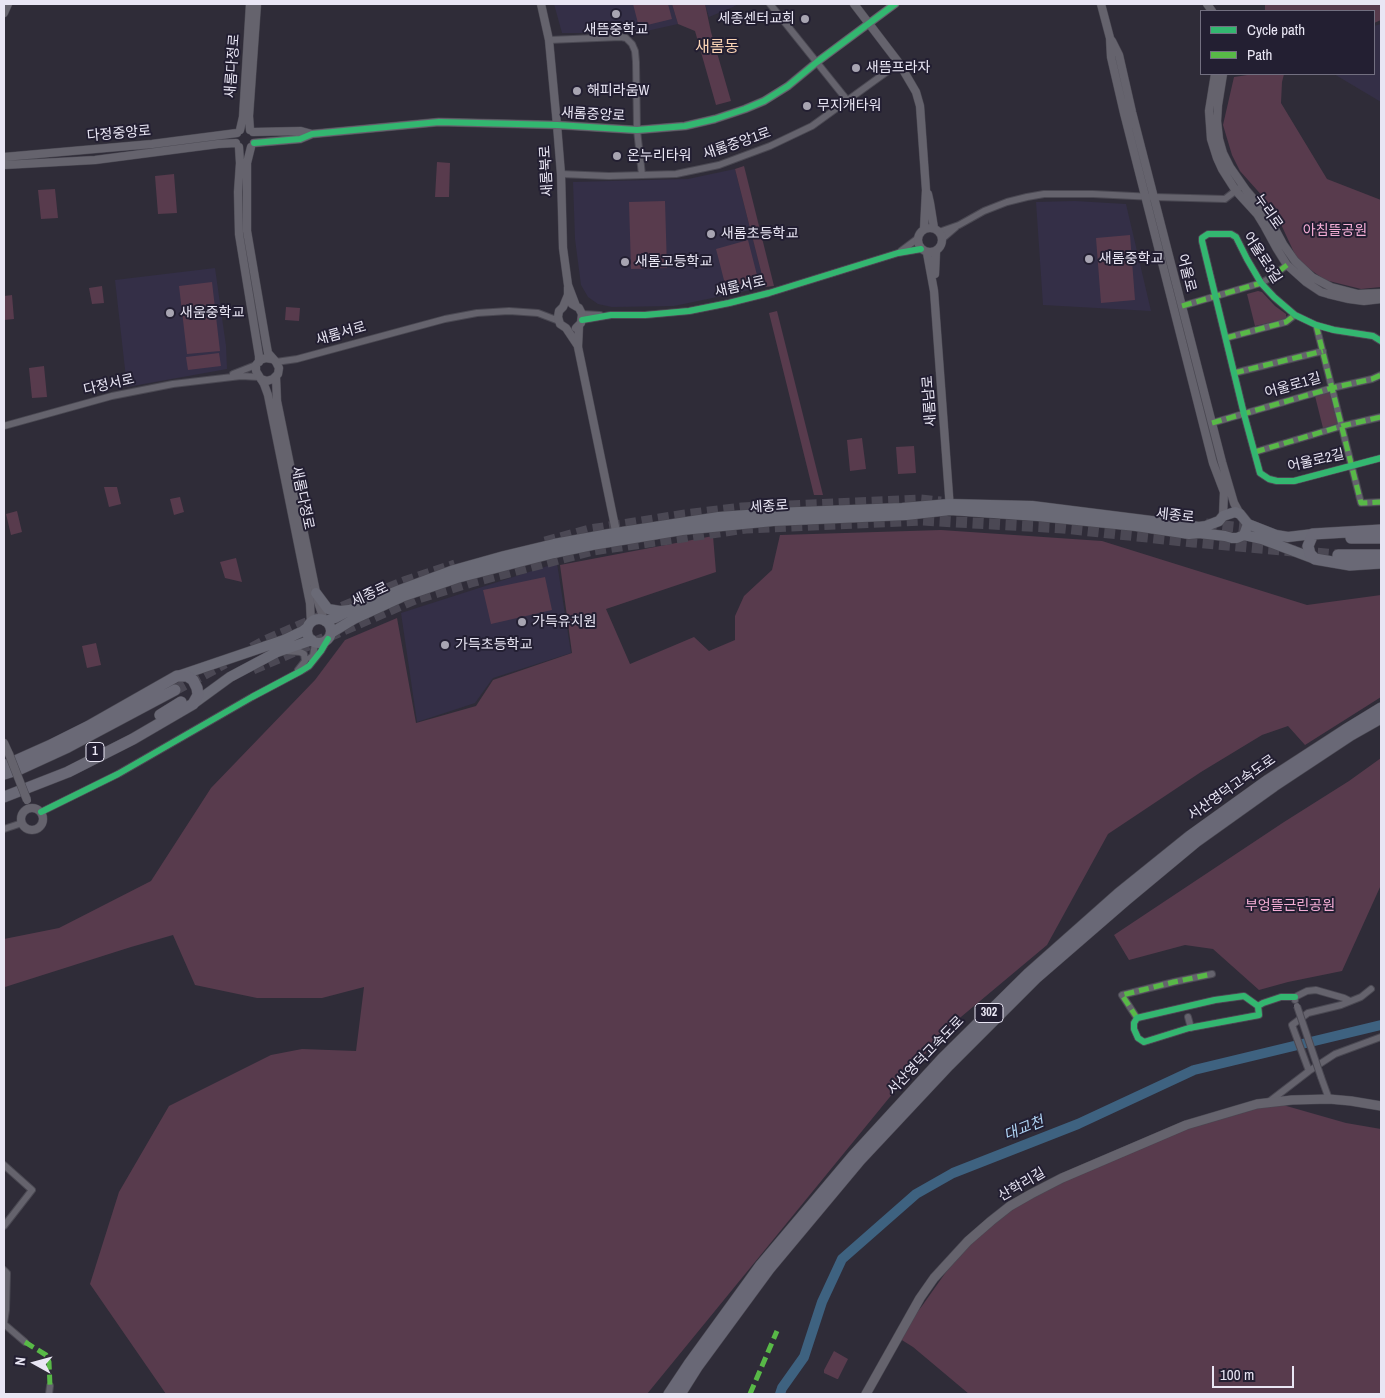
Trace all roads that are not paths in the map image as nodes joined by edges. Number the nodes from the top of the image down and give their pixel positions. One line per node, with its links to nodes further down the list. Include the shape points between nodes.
1 (8, 4): 9 (street)
2 (250, 4): 21 (street, 새롬다정로, via 243,117)
3 (257, 4): 20 (street, 새롬다정로)
4 (541, 4): 12 (street, 새롬북로)
5 (770, 4): 13 (street)
6 (854, 4): 10 (street)
7 (896, 4): 10 (street, 새롬중앙로)
8 (1102, 4): 11 (street, 어울로)
9 (4, 13)
10 (869, 24): 13 (street, 새롬중앙로); 14 (street)
11 (1110, 38): 31 (street, 어울로, via 1111,57); 32 (street, 어울로, via 1119,55)
12 (549, 40): 18 (street, 새롬북로); 19 (street, 새롬중앙로, via 621,37 632,44 636,62)
13 (817, 62): 17 (street); 19 (street, 새롬중앙로, via 788,86 745,109 685,126)
14 (899, 63): 17 (street, 새롬중앙1로); 30 (street, via 916,92 920,106)
15 (1216, 75): 29 (street, 누리로, via 1209,111 1211,139 1222,168)
16 (1223, 75): 29 (street, 누리로, via 1217,121 1219,139)
17 (847, 100): 28 (street, 새롬중앙1로, via 812,126 741,158 676,174)
18 (557, 125): 19 (street, 새롬중앙로); 22 (street, 새롬중앙로, via 439,122); 27 (street, 새롬북로)
19 (637, 130): 28 (street)
20 (251, 131): 21 (street); 22 (street, 새롬중앙로); 24 (street, via 255,138)
21 (239, 132): 23 (street, via 235,138); 25 (street, 다정중앙로, via 152,144)
22 (312, 134): 24 (street, 새롬중앙로, via 300,139)
23 (237, 145): 24 (street, via 243,149); 26 (street, 다정중앙로, via 218,144 95,160); 58 (street, via 240,163 239,234 260,356)
24 (253, 145): 57 (street, via 247,163 247,231 264,334 268,353)
25 (4, 157)
26 (4, 165)
27 (561, 174): 28 (street, 새롬중앙1로); 40 (street, 새롬북로, via 563,248)
28 (642, 174)
29 (1239, 188): 32 (street, via 1225,199); 38 (street, 누리로); 41 (street, 누리로, via 1268,216 1295,262 1309,274 1331,287 1358,294)
30 (926, 190): 33 (street); 34 (street)
31 (1145, 197): 32 (street); 34 (street, via 1093,194 1026,197 1007,202); 76 (street, 어울로, via 1213,463 1224,492)
32 (1154, 197): 45 (street, 어울로)
33 (924, 229): 34 (street); 35 (street)
34 (938, 233): 36 (street, via 941,246)
35 (918, 239): 36 (street); 37 (street)
36 (928, 251): 37 (street); 74 (street, 새롬남로, via 934,291)
37 (898, 253): 49 (street, 새롬서로, via 777,291 689,311)
38 (1287, 265): 39 (street); 43 (street, 누리로, via 1321,292 1364,301)
39 (1261, 283): 42 (street, 어울로3길); 42 (street, 어울로3길, via 1236,237 1231,234 1206,235 1202,241); 47 (street, 어울로3길)
40 (568, 285): 44 (street, 새롬북로); 46 (street)
41 (1381, 293)
42 (1216, 297): 45 (street); 52 (street, 어울로3길)
43 (1381, 299)
44 (576, 306): 46 (street); 49 (street)
45 (1182, 306): 67 (street, 어울로)
46 (563, 307): 48 (street)
47 (1296, 315): 50 (street, 어울로3길); 52 (street, via 1286,322)
48 (558, 317): 51 (street); 56 (street, 새롬서로, via 538,312 477,313)
49 (581, 320): 51 (street, via 573,329); 54 (street)
50 (1316, 325): 53 (street, 어울로3길, via 1373,336); 55 (street)
51 (566, 328): 54 (street)
52 (1226, 338): 59 (street, 어울로3길)
53 (1381, 341)
54 (578, 347): 82 (street)
55 (1322, 351): 59 (street); 64 (street)
56 (297, 359): 57 (street, 새롬서로); 60 (street)
57 (274, 361): 58 (street, via 266,358); 60 (street)
58 (258, 363): 62 (street); 63 (street, via 256,372)
59 (1234, 373): 65 (street, 어울로3길)
60 (277, 374): 63 (street, via 267,381); 89 (street, 새롬다정로, via 277,401)
61 (1381, 375): 64 (street, 어울로1길)
62 (222, 378): 63 (street); 68 (street, 다정서로, via 112,396)
63 (260, 378): 92 (street, 새롬다정로, via 268,395 310,603)
64 (1332, 388): 65 (street, 어울로1길); 69 (street)
65 (1244, 414): 67 (street, 어울로1길); 70 (street, 어울로2길)
66 (1381, 417): 69 (street, 어울로2길)
67 (1212, 423): 75 (street, 어울로)
68 (4, 426)
69 (1342, 426): 70 (street, 어울로2길); 72 (street)
70 (1255, 452): 72 (street, 어울로2길, via 1260,473 1277,481 1294,481)
71 (1381, 458): 72 (street, 어울로2길)
72 (1352, 465): 73 (street, via 1361,503)
73 (1381, 502)
74 (950, 507): 76 (main road, 세종로, via 1032,506 1190,527 1206,526); 81 (main road, 세종로); 82 (main road, 세종로, via 719,517)
75 (1240, 514): 76 (main road, 세종로, via 1234,512); 77 (main road)
76 (1221, 518): 81 (main road, via 1220,529)
77 (1248, 524): 79 (main road, via 1288,537); 80 (main road)
78 (1381, 530): 79 (highway)
79 (1313, 534): 87 (highway, via 1308,546)
80 (1244, 535): 81 (main road, 세종로, via 1238,538); 87 (main road, 세종로)
81 (1225, 536)
82 (617, 537): 90 (main road, 세종로, via 554,544 504,556); 93 (main road, 세종로, via 456,578 404,596 354,619)
83 (1338, 538): 84 (highway)
84 (1381, 538)
85 (1381, 554): 86 (highway)
86 (1338, 555)
87 (1314, 558): 88 (highway, via 1350,565)
88 (1381, 563)
89 (316, 593): 90 (main road, via 328,608); 91 (street, 새롬다정로)
90 (350, 610): 91 (main road, 세종로)
91 (324, 620): 92 (main road, via 316,619); 93 (main road, via 331,628)
92 (309, 625): 94 (main road, via 308,635); 98 (main road, via 303,632 284,640)
93 (329, 636): 94 (main road, via 321,642); 97 (street, via 308,666)
94 (313, 641): 95 (main road); 96 (street, via 313,656)
95 (277, 652): 96 (street, via 304,654 305,662); 101 (main road, via 230,677)
96 (298, 670): 97 (street)
97 (293, 675): 110 (street, via 118,774)
98 (177, 676): 101 (highway, via 193,680 198,695); 105 (highway, via 82,729)
99 (175, 690): 106 (highway, 1, via 68,746)
100 (180, 702): 107 (highway, 1, via 134,732 76,762)
101 (193, 704): 108 (highway, via 68,772)
102 (1381, 708): 133 (highway, 서산영덕고속도로 / 302, via 1268,780 1190,836 1029,973 942,1059 853,1156 761,1265)
103 (1381, 718): 134 (highway, 서산영덕고속도로 / 302, via 1282,781 1197,841 1036,978 860,1160 769,1269)
104 (4, 743): 109 (street, bridge)
105 (4, 766)
106 (4, 774)
107 (4, 791)
108 (4, 797)
109 (29, 808): 110 (street); 111 (street, via 23,814)
110 (41, 812): 111 (street, via 43,822 39,828 32,830)
111 (22, 823): 112 (street)
112 (4, 829)
113 (1212, 974): 119 (street, via 1122,995)
114 (1371, 989): 116 (street)
115 (1295, 997): 116 (street, via 1316,990); 117 (street, via 1281,997); 123 (street, bridge)
116 (1350, 1001): 122 (street, via 1308,1013 1292,1025)
117 (1258, 1006): 119 (street, via 1244,996); 120 (street, via 1259,1015)
118 (1188, 1016): 120 (street)
119 (1137, 1018): 120 (street, via 1134,1029 1144,1042)
120 (1191, 1028)
121 (1381, 1037): 122 (street, 산학리길, via 1335,1054)
122 (1309, 1072): 124 (street, 산학리길)
123 (1329, 1099): 124 (main road, 산학리길); 125 (main road, 산학리길)
124 (1270, 1102): 135 (main road, 산학리길, via 1186,1124 1062,1178 1010,1206 968,1241 932,1280)
125 (1381, 1106)
126 (4, 1165): 127 (street, via 32,1190)
127 (4, 1226)
128 (4, 1270): 129 (street, via 7,1273)
129 (4, 1323): 130 (street)
130 (25, 1342)
131 (50, 1386): 132 (street)
132 (49, 1394)
133 (669, 1394)
134 (680, 1394)
135 (866, 1394)

